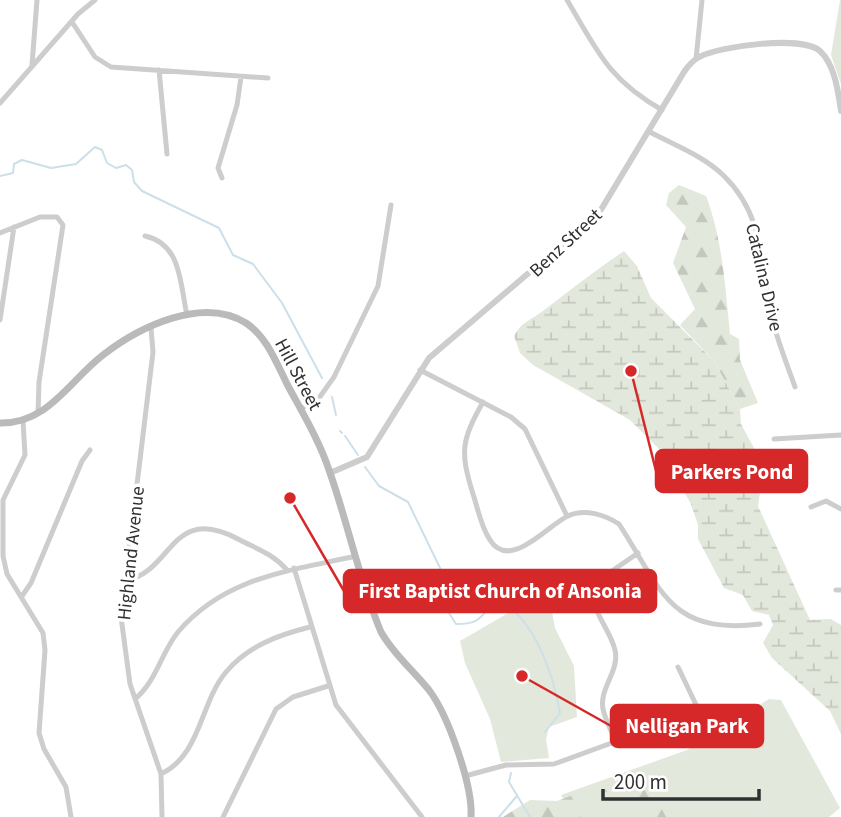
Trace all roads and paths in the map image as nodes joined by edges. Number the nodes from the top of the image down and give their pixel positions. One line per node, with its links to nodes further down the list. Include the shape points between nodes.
1 (37, 0): 7 (street)
2 (95, 0): 5 (street)
3 (567, 0): 12 (street, via 619,81)
4 (702, 0): 6 (street)
5 (72, 22): 7 (street); 8 (street, via 104,64)
6 (696, 59): 12 (street, Benz Street); 13 (street, via 728,49 794,42 811,45 828,62)
7 (32, 65): 11 (street)
8 (159, 70): 9 (street); 15 (street)
9 (241, 77): 10 (street); 16 (street, via 218,168)
10 (268, 78)
11 (0, 103)
12 (662, 110): 14 (street, Benz Street)
13 (841, 111)
14 (650, 132): 24 (street, Benz Street, via 594,218); 25 (street, Catalina Drive, via 723,174 744,200 763,249 768,301)
15 (167, 154)
16 (222, 178)
17 (391, 205): 27 (street, via 379,286 334,377 319,398)
18 (14, 227): 19 (street); 22 (street); 28 (street, via 40,216 54,215 62,222)
19 (0, 233)
20 (145, 236): 21 (street, via 162,242 173,254)
21 (187, 315): 23 (main road, Hill Street); 27 (main road, Hill Street, via 222,314 255,330)
22 (0, 320)
23 (151, 328): 28 (main road, Hill Street, via 105,353); 42 (street, Highland Avenue, via 153,352)
24 (420, 370): 26 (street); 34 (street, Benz Street, via 372,452 360,462)
25 (795, 387)
26 (483, 402): 37 (street, via 525,429); 37 (street, via 468,428 463,459 491,542 500,550 516,550)
27 (300, 409): 34 (main road, Hill Street)
28 (38, 414): 29 (main road, Hill Street)
29 (23, 421): 30 (main road, Hill Street); 43 (street, via 25,455 5,495 2,513 4,565)
30 (0, 423)
31 (841, 436): 32 (street)
32 (774, 439)
33 (90, 450): 43 (street)
34 (330, 473): 39 (main road, Hill Street)
35 (811, 507): 36 (street, via 826,501)
36 (841, 509)
37 (567, 516): 38 (street, via 593,513 608,517 619,524)
38 (638, 553): 44 (street, via 682,615 711,626); 49 (street, via 612,571 593,593 594,609 615,649 603,707)
39 (356, 556): 40 (street); 51 (main road, Hill Street, via 381,632 438,704)
40 (294, 568): 41 (street); 45 (street)
41 (286, 569): 42 (street, via 271,555 219,530 204,528 186,533 141,573); 48 (street, via 237,586 198,610 176,635 148,687)
42 (124, 580): 48 (street, Highland Avenue, via 121,618 127,674)
43 (22, 596): 52 (street, via 43,633 39,733 66,787)
44 (760, 624)
45 (310, 627): 47 (street); 50 (street, via 269,639 242,655 224,673 185,755)
46 (678, 667): 49 (street, via 699,711)
47 (328, 686): 54 (street, via 293,697 276,709); 55 (street, via 342,716)
48 (135, 699): 50 (street, Highland Avenue)
49 (615, 740): 51 (street, via 554,764 506,765)
50 (161, 774): 53 (street, Highland Avenue)
51 (464, 777): 56 (main road, Hill Street)
52 (71, 817)
53 (162, 817)
54 (223, 817)
55 (422, 817)
56 (471, 817)

